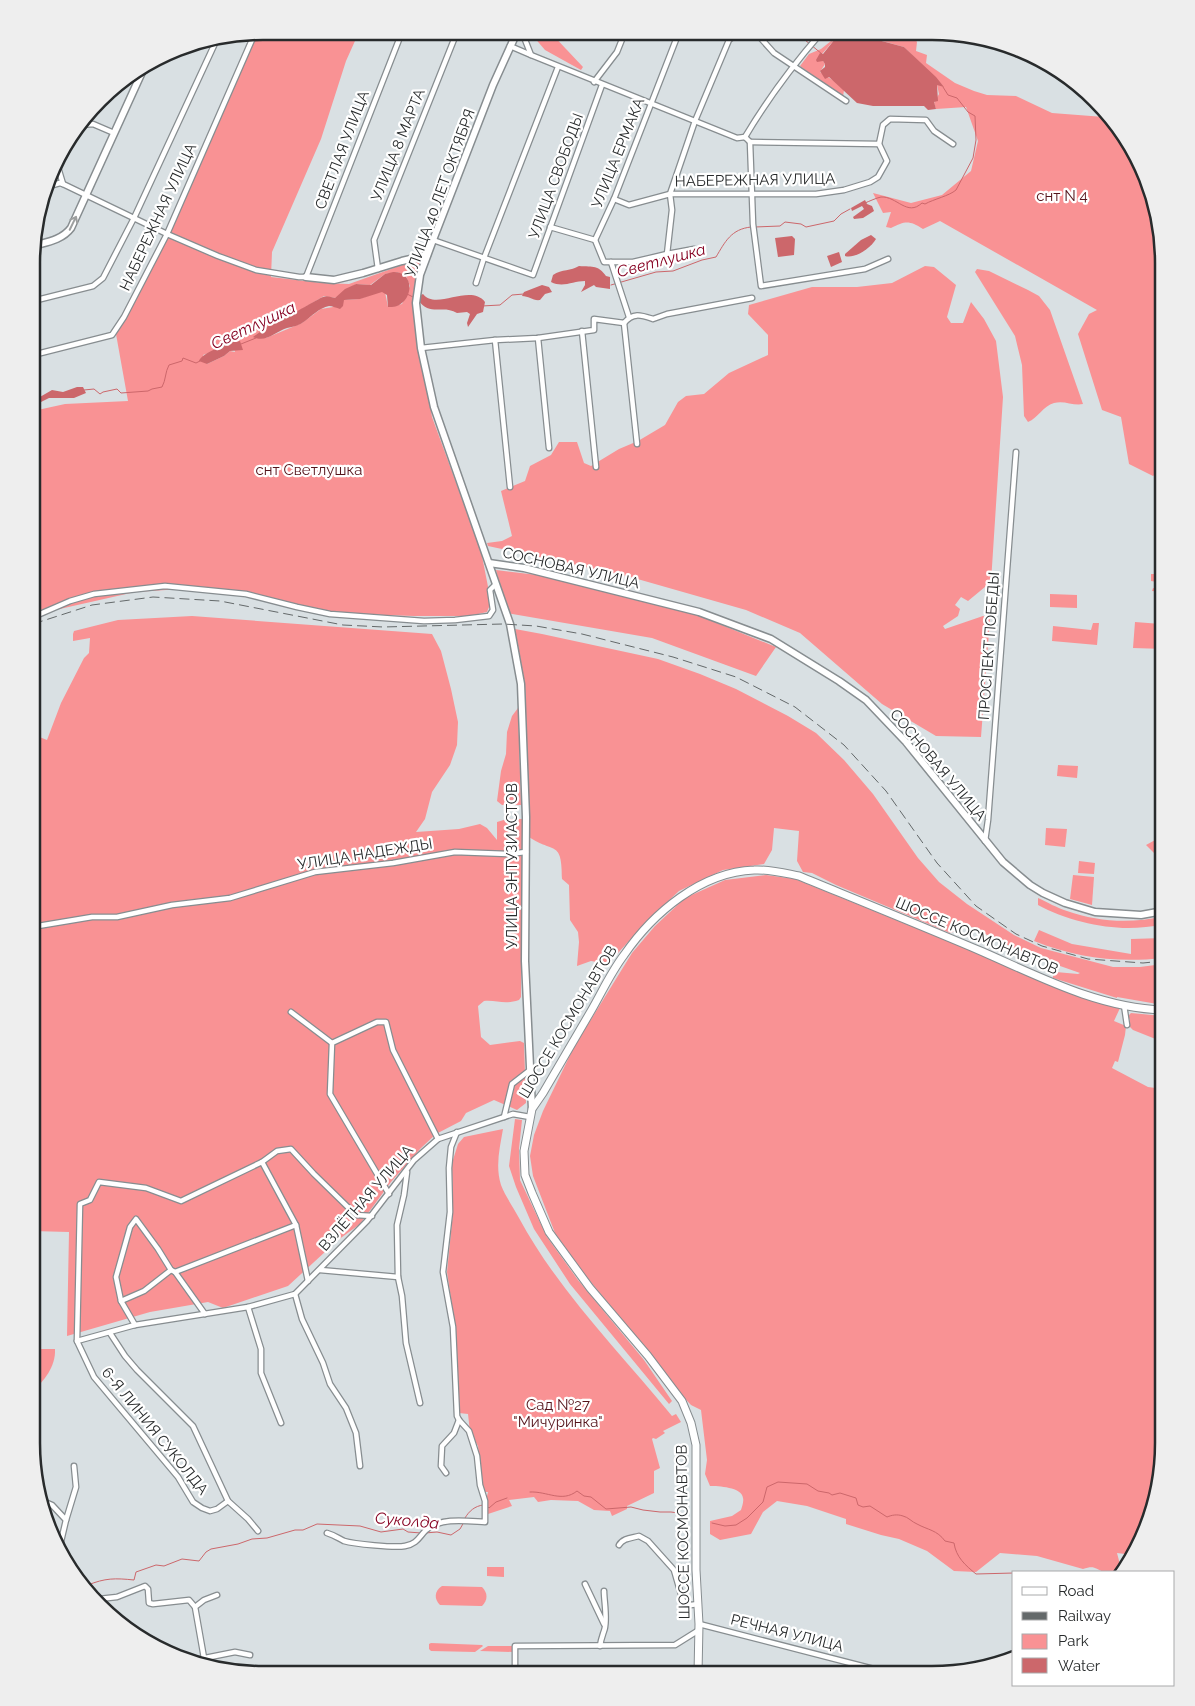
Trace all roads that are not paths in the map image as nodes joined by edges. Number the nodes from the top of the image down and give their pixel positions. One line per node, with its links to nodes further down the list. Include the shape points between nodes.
1 (252, 40): 37 (street, НАБЕРЕЖНАЯ УЛИЦА)
2 (399, 40): 48 (street, СВЕТЛАЯ УЛИЦА)
3 (454, 40): 47 (street, УЛИЦА 8 МАРТА, via 374,240)
4 (513, 40): 12 (street, УЛИЦА 40 ЛЕТ ОКТЯБРЯ)
5 (525, 40): 13 (street)
6 (621, 40): 17 (street, via 614,56)
7 (676, 40): 20 (street, УЛИЦА ЕРМАКА)
8 (729, 40): 21 (street)
9 (762, 40): 14 (street, via 774,53)
10 (814, 40): 14 (street)
11 (214, 45): 35 (street)
12 (510, 46): 13 (street); 38 (street, УЛИЦА 40 ЛЕТ ОКТЯБРЯ)
13 (531, 55): 15 (street)
14 (794, 65): 19 (street); 24 (street)
15 (558, 67): 17 (street); 44 (street)
16 (139, 78): 23 (street)
17 (594, 82): 18 (street)
18 (602, 85): 20 (street); 36 (street, УЛИЦА СВОБОДЫ)
19 (846, 101)
20 (651, 104): 21 (street); 34 (street, УЛИЦА ЕРМАКА)
21 (695, 121): 24 (street, via 737,138); 31 (street)
22 (88, 124): 23 (street)
23 (114, 133): 33 (street)
24 (745, 137): 25 (street)
25 (750, 142): 26 (street); 32 (street)
26 (879, 144): 27 (street, via 883,125 890,119 926,120 934,131); 32 (street, НАБЕРЕЖНАЯ УЛИЦА, via 888,161 878,177 870,182 816,194)
27 (953, 144)
28 (60, 172): 30 (street)
29 (54, 184): 30 (street)
30 (64, 184): 33 (street)
31 (670, 194): 32 (street, НАБЕРЕЖНАЯ УЛИЦА); 34 (street, НАБЕРЕЖНАЯ УЛИЦА, via 633,205); 42 (street, via 672,210)
32 (752, 194): 45 (street, via 761,286 865,269)
33 (86, 195): 35 (street); 40 (street, one-way to 33, via 66,235)
34 (614, 199): 39 (street, УЛИЦА ЕРМАКА)
35 (134, 218): 37 (street); 51 (street, via 103,278 94,286)
36 (550, 227): 39 (street); 44 (street, УЛИЦА СВОБОДЫ, via 533,275)
37 (167, 234): 48 (street, via 256,270); 58 (street, НАБЕРЕЖНАЯ УЛИЦА, via 112,334)
38 (433, 240): 43 (street, УЛИЦА 40 ЛЕТ ОКТЯБРЯ); 44 (street)
39 (595, 240): 46 (street, via 604,262)
40 (41, 243)
41 (694, 249): 42 (street)
42 (667, 254): 46 (street, via 633,262)
43 (427, 255): 47 (street); 57 (street, УЛИЦА 40 ЛЕТ ОКТЯБРЯ, via 416,300)
44 (484, 258): 49 (street)
45 (888, 259)
46 (611, 262): 52 (street)
47 (378, 269): 48 (street, via 334,280)
48 (306, 277)
49 (476, 283)
50 (752, 298): 52 (street, via 653,319 639,314)
51 (40, 299)
52 (629, 317): 53 (street)
53 (624, 323): 54 (street, via 594,319 594,330); 59 (street)
54 (582, 332): 55 (street); 62 (street)
55 (538, 338): 56 (street); 60 (street)
56 (495, 340): 57 (street); 63 (street)
57 (421, 348): 64 (street, УЛИЦА 40 ЛЕТ ОКТЯБРЯ, via 434,407)
58 (40, 353)
59 (637, 444)
60 (549, 448)
61 (1016, 452): 68 (street, ПРОСПЕКТ ПОБЕДЫ)
62 (596, 467)
63 (510, 487)
64 (489, 562): 65 (street, УЛИЦА 40 ЛЕТ ОКТЯБРЯ); 68 (street, СОСНОВАЯ УЛИЦА, via 699,612 771,639 866,700 906,742)
65 (496, 584): 66 (street, via 490,590 493,610 489,616 455,620 424,622 330,614 246,594 165,586 94,594); 67 (street, УЛИЦА 40 ЛЕТ ОКТЯБРЯ)
66 (40, 614)
67 (510, 624): 69 (street, УЛИЦА ЭНТУЗИАСТОВ, via 521,684)
68 (985, 841): 70 (street, СОСНОВАЯ УЛИЦА, via 1020,878 1042,894 1095,912)
69 (526, 852): 71 (street, УЛИЦА НАДЕЖДЫ, via 454,852 315,872 230,898 172,905 117,917 92,917); 77 (street, УЛИЦА ЭНТУЗИАСТОВ, via 525,961)
70 (1155, 912)
71 (40, 926)
72 (1124, 1005): 73 (main road, ШОССЕ КОСМОНАВТОВ); 75 (street); 78 (main road, ШОССЕ КОСМОНАВТОВ, via 1045,980 799,876 754,870 726,875 692,890 665,909 624,955)
73 (1155, 1009)
74 (291, 1012): 76 (street)
75 (1127, 1026)
76 (332, 1043): 82 (street, via 377,1022 386,1022 393,1050); 85 (street, via 330,1094)
77 (530, 1070): 78 (street, УЛИЦА ЭНТУЗИАСТОВ); 79 (street, via 512,1084)
78 (532, 1109): 80 (main road, ШОССЕ КОСМОНАВТОВ)
79 (504, 1117): 80 (street, ВЗЛЁТНАЯ УЛИЦА, via 512,1114); 81 (street, ВЗЛЁТНАЯ УЛИЦА)
80 (530, 1117): 116 (main road, ШОССЕ КОСМОНАВТОВ, via 524,1151 525,1175 549,1232 682,1401 691,1423 696,1445)
81 (457, 1132): 82 (street, ВЗЛЁТНАЯ УЛИЦА); 100 (street, via 451,1147 450,1212 443,1272 453,1327)
82 (438, 1139): 84 (street, ВЗЛЁТНАЯ УЛИЦА)
83 (262, 1162): 86 (street, via 277,1151 291,1149 356,1215); 87 (street); 98 (street, via 181,1201 146,1188 99,1182 90,1200 80,1204)
84 (407, 1170): 85 (street, ВЗЛЁТНАЯ УЛИЦА); 90 (street, via 397,1225)
85 (389, 1194): 86 (street, ВЗЛЁТНАЯ УЛИЦА)
86 (372, 1216): 88 (street, ВЗЛЁТНАЯ УЛИЦА)
87 (296, 1225): 89 (street); 91 (street)
88 (320, 1270): 90 (street); 91 (street, ВЗЛЁТНАЯ УЛИЦА)
89 (173, 1271): 93 (street, via 144,1291); 93 (street, via 136,1219 130,1226 116,1277); 95 (street)
90 (398, 1277): 99 (street, via 406,1343)
91 (308, 1282): 92 (street, ВЗЛЁТНАЯ УЛИЦА)
92 (295, 1294): 94 (street, ВЗЛЁТНАЯ УЛИЦА); 103 (street, via 302,1320 330,1384 353,1424)
93 (121, 1300): 96 (street)
94 (248, 1307): 95 (street, ВЗЛЁТНАЯ УЛИЦА); 101 (street, via 261,1350 261,1373)
95 (205, 1314): 96 (street, ВЗЛЁТНАЯ УЛИЦА)
96 (135, 1325): 97 (street, ВЗЛЁТНАЯ УЛИЦА)
97 (110, 1333): 98 (street, ВЗЛЁТНАЯ УЛИЦА); 105 (street, via 137,1370 193,1426)
98 (77, 1341): 105 (street, 6-Я ЛИНИЯ СУКОЛДА, via 94,1377 178,1477 193,1502 210,1511)
99 (420, 1403)
100 (459, 1420): 104 (street, via 454,1433 442,1446 441,1466); 109 (street, via 469,1431 477,1456 486,1522 438,1523 426,1530 419,1540 406,1546 344,1541)
101 (281, 1423)
102 (74, 1466): 107 (street, via 76,1487)
103 (360, 1466)
104 (446, 1473)
105 (228, 1501): 108 (street)
106 (49, 1504): 107 (street)
107 (66, 1520): 110 (street)
108 (258, 1531)
109 (327, 1533)
110 (62, 1539)
111 (619, 1545): 116 (street, via 628,1538 639,1536 648,1542 674,1570 683,1601)
112 (585, 1584): 118 (street)
113 (604, 1591): 118 (street)
114 (217, 1596): 117 (street)
115 (102, 1598): 117 (street, via 116,1597 145,1586 149,1603 189,1600)
116 (698, 1604): 119 (main road, ШОССЕ КОСМОНАВТОВ)
117 (195, 1607): 122 (street)
118 (605, 1625): 120 (street)
119 (699, 1627): 120 (street, via 675,1646); 124 (main road, ШОССЕ КОСМОНАВТОВ); 125 (street, РЕЧНАЯ УЛИЦА)
120 (600, 1646): 123 (street, via 515,1646)
121 (250, 1654): 122 (street, via 235,1652)
122 (204, 1658)
123 (515, 1666)
124 (698, 1666)
125 (860, 1666)

